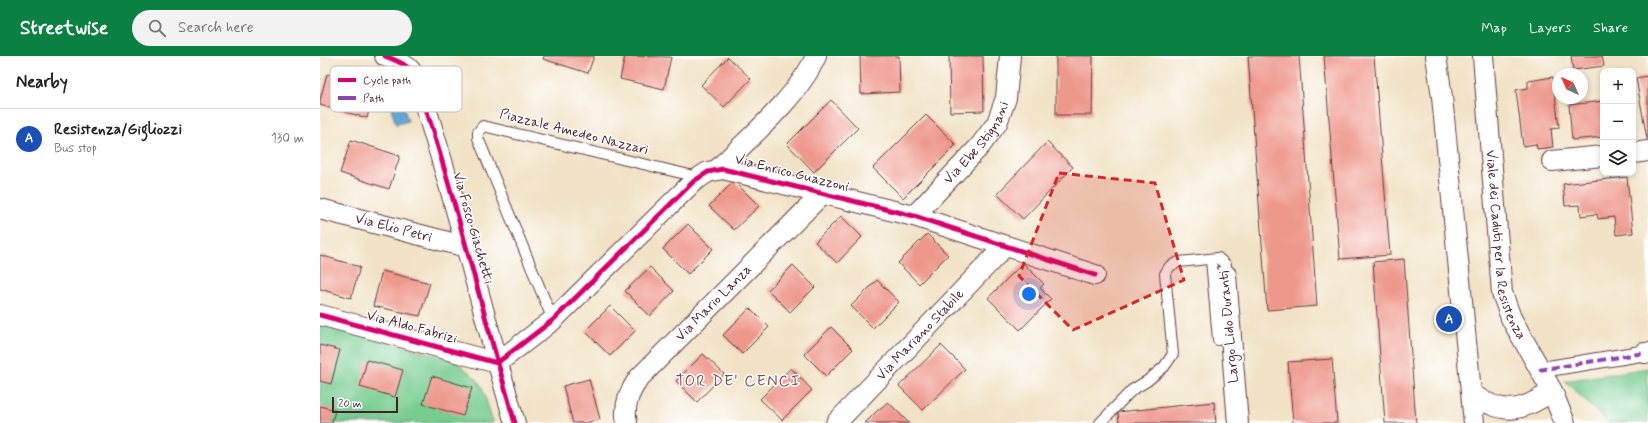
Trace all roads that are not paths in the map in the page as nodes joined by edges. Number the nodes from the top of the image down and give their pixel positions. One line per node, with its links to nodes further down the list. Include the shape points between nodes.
1 (385, 56): 6 (street, Via Fosco Giachetti)
2 (816, 56): 12 (street, via 786,100)
3 (1010, 56): 16 (street, Via Ebe Stignani, via 1006,98 997,123 980,146)
4 (1436, 56): 29 (street)
5 (1483, 56): 27 (street, Viale dei Caduti per la Resistenza, via 1502,293 1511,318)
6 (406, 66)
7 (426, 112): 18 (street, Via Fosco Giachetti)
8 (1648, 151): 9 (street)
9 (1636, 153)
10 (1600, 156): 11 (street)
11 (1552, 161)
12 (718, 169): 13 (street, Via Enrico Guazzoni); 14 (street, Via Enrico Guazzoni, via 731,170)
13 (700, 177): 23 (street, Via Enrico Guazzoni); 23 (lane, Piazzale Amedeo Nazzari, via 483,126 478,132 478,138)
14 (822, 194): 16 (street, Via Enrico Guazzoni); 31 (street, Via Mario Lanza, via 639,378 630,391 626,404)
15 (320, 209): 18 (street, Via Elio Petri)
16 (914, 216): 17 (street, Via Enrico Guazzoni)
17 (1005, 246): 20 (street, Via Enrico Guazzoni); 32 (street, Via Mariano Stabile)
18 (467, 247): 26 (street, Via Fosco Giachetti)
19 (1211, 258): 21 (lane, Largo Lido Duranti, via 1218,258 1226,265); 24 (lane); 33 (lane, Largo Lido Duranti, via 1179,262 1170,266 1164,274 1173,354 1164,367 1132,390)
20 (1095, 275)
21 (1226, 275): 34 (street, Largo Lido Duranti)
22 (320, 315): 26 (street, Via Aldo Fabrizi)
23 (552, 320): 26 (street, Via Enrico Guazzoni)
24 (1218, 340)
25 (1646, 353): 27 (street)
26 (497, 362): 30 (street, Via Fosco Giachetti)
27 (1539, 370): 28 (street, Viale dei Caduti per la Resistenza)
28 (1552, 391): 29 (street, via 1530,405 1514,410 1494,406); 36 (street, Viale dei Caduti per la Resistenza)
29 (1472, 394): 35 (street)
30 (515, 423)
31 (627, 423)
32 (836, 423)
33 (1100, 423)
34 (1238, 423)
35 (1474, 423)
36 (1565, 423)

